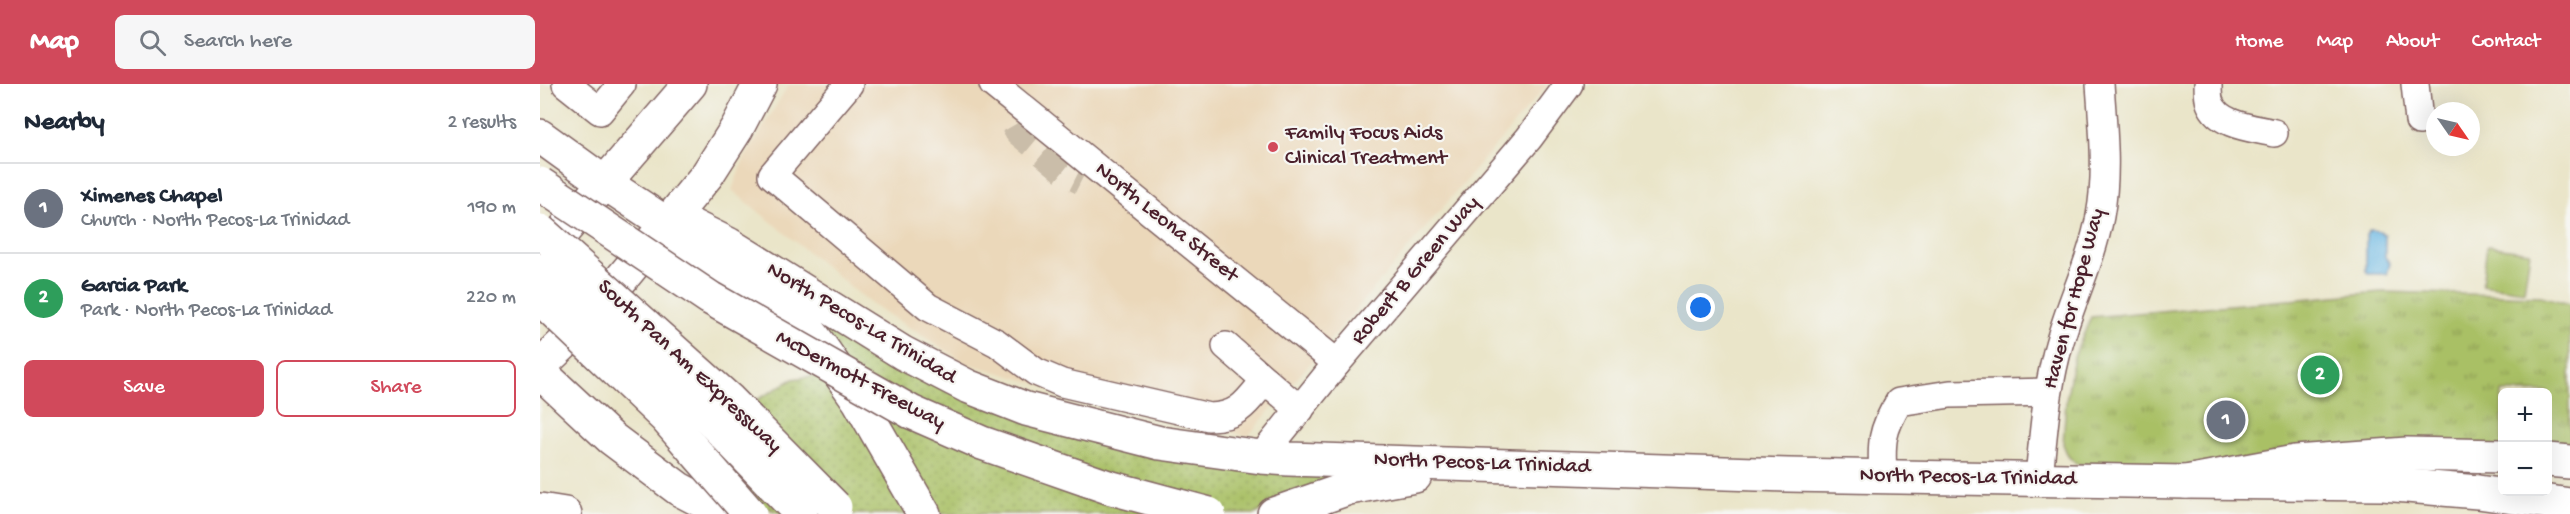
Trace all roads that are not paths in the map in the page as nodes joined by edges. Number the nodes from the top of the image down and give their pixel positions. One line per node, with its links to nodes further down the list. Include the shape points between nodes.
1 (566, 84): 2 (street, via 600,111)
2 (622, 84)
3 (690, 84): 16 (main road)
4 (760, 84): 15 (main road)
5 (849, 84): 28 (street, via 772,175 928,307 997,343 1036,372)
6 (1569, 84): 25 (street, Robert B Green Way, via 1529,138)
7 (2100, 84): 29 (street, Haven for Hope Way, via 2104,163 2100,216 2056,354)
8 (2208, 84): 13 (street, via 2210,103 2220,117)
9 (2415, 84): 11 (street)
10 (1001, 91): 12 (street); 25 (street, North Leona Street, via 1091,176)
11 (2419, 121)
12 (1014, 125)
13 (2274, 133)
14 (540, 136): 16 (main road, North Pecos-La Trinidad)
15 (707, 175): 18 (main road); 20 (main road, via 711,213)
16 (605, 183): 18 (main road, North Pecos-La Trinidad); 21 (main road)
17 (540, 184): 48 (main road, McDermott Freeway, bridge, via 710,298 911,412 982,443 1108,487)
18 (667, 224): 20 (main road, North Pecos-La Trinidad, via 692,226); 26 (main road, via 585,323); 47 (main road, via 681,239 790,309 859,401)
19 (540, 231): 42 (main road, South Pan Am Expressway, bridge, via 729,400)
20 (728, 244): 31 (main road, North Pecos-La Trinidad, via 925,364 967,386)
21 (540, 258)
22 (540, 270): 46 (main road, South Pan Am Expressway, bridge, via 710,419)
23 (540, 298): 45 (main road, bridge, via 665,417)
24 (1226, 346): 27 (street)
25 (1337, 363): 30 (street, Robert B Green Way)
26 (543, 366): 44 (main road, via 611,438 680,489)
27 (1265, 380): 28 (street, via 1240,410 1224,417 1209,417); 30 (street)
28 (1062, 383): 31 (street)
29 (2048, 392): 37 (street, via 1950,394 1899,402 1885,424); 38 (street, Haven for Hope Way)
30 (1300, 410): 33 (street, Robert B Green Way)
31 (1055, 416): 33 (main road, North Pecos-La Trinidad, via 1160,443)
32 (2498, 456): 39 (main road, North Pecos-La Trinidad, via 2407,454 2295,462)
33 (1261, 458): 36 (main road, North Pecos-La Trinidad)
34 (2552, 460): 35 (main road)
35 (2570, 462)
36 (1501, 466): 37 (main road, North Pecos-La Trinidad); 49 (main road, via 1383,481 1318,497)
37 (1882, 477): 38 (main road, North Pecos-La Trinidad)
38 (2039, 478): 39 (main road, North Pecos-La Trinidad)
39 (2186, 482): 40 (main road, via 2383,484)
40 (2570, 505)
41 (540, 510): 43 (main road)
42 (840, 512)
43 (565, 514)
44 (727, 514)
45 (750, 514)
46 (801, 514)
47 (924, 514)
48 (1209, 514)
49 (1274, 514)

